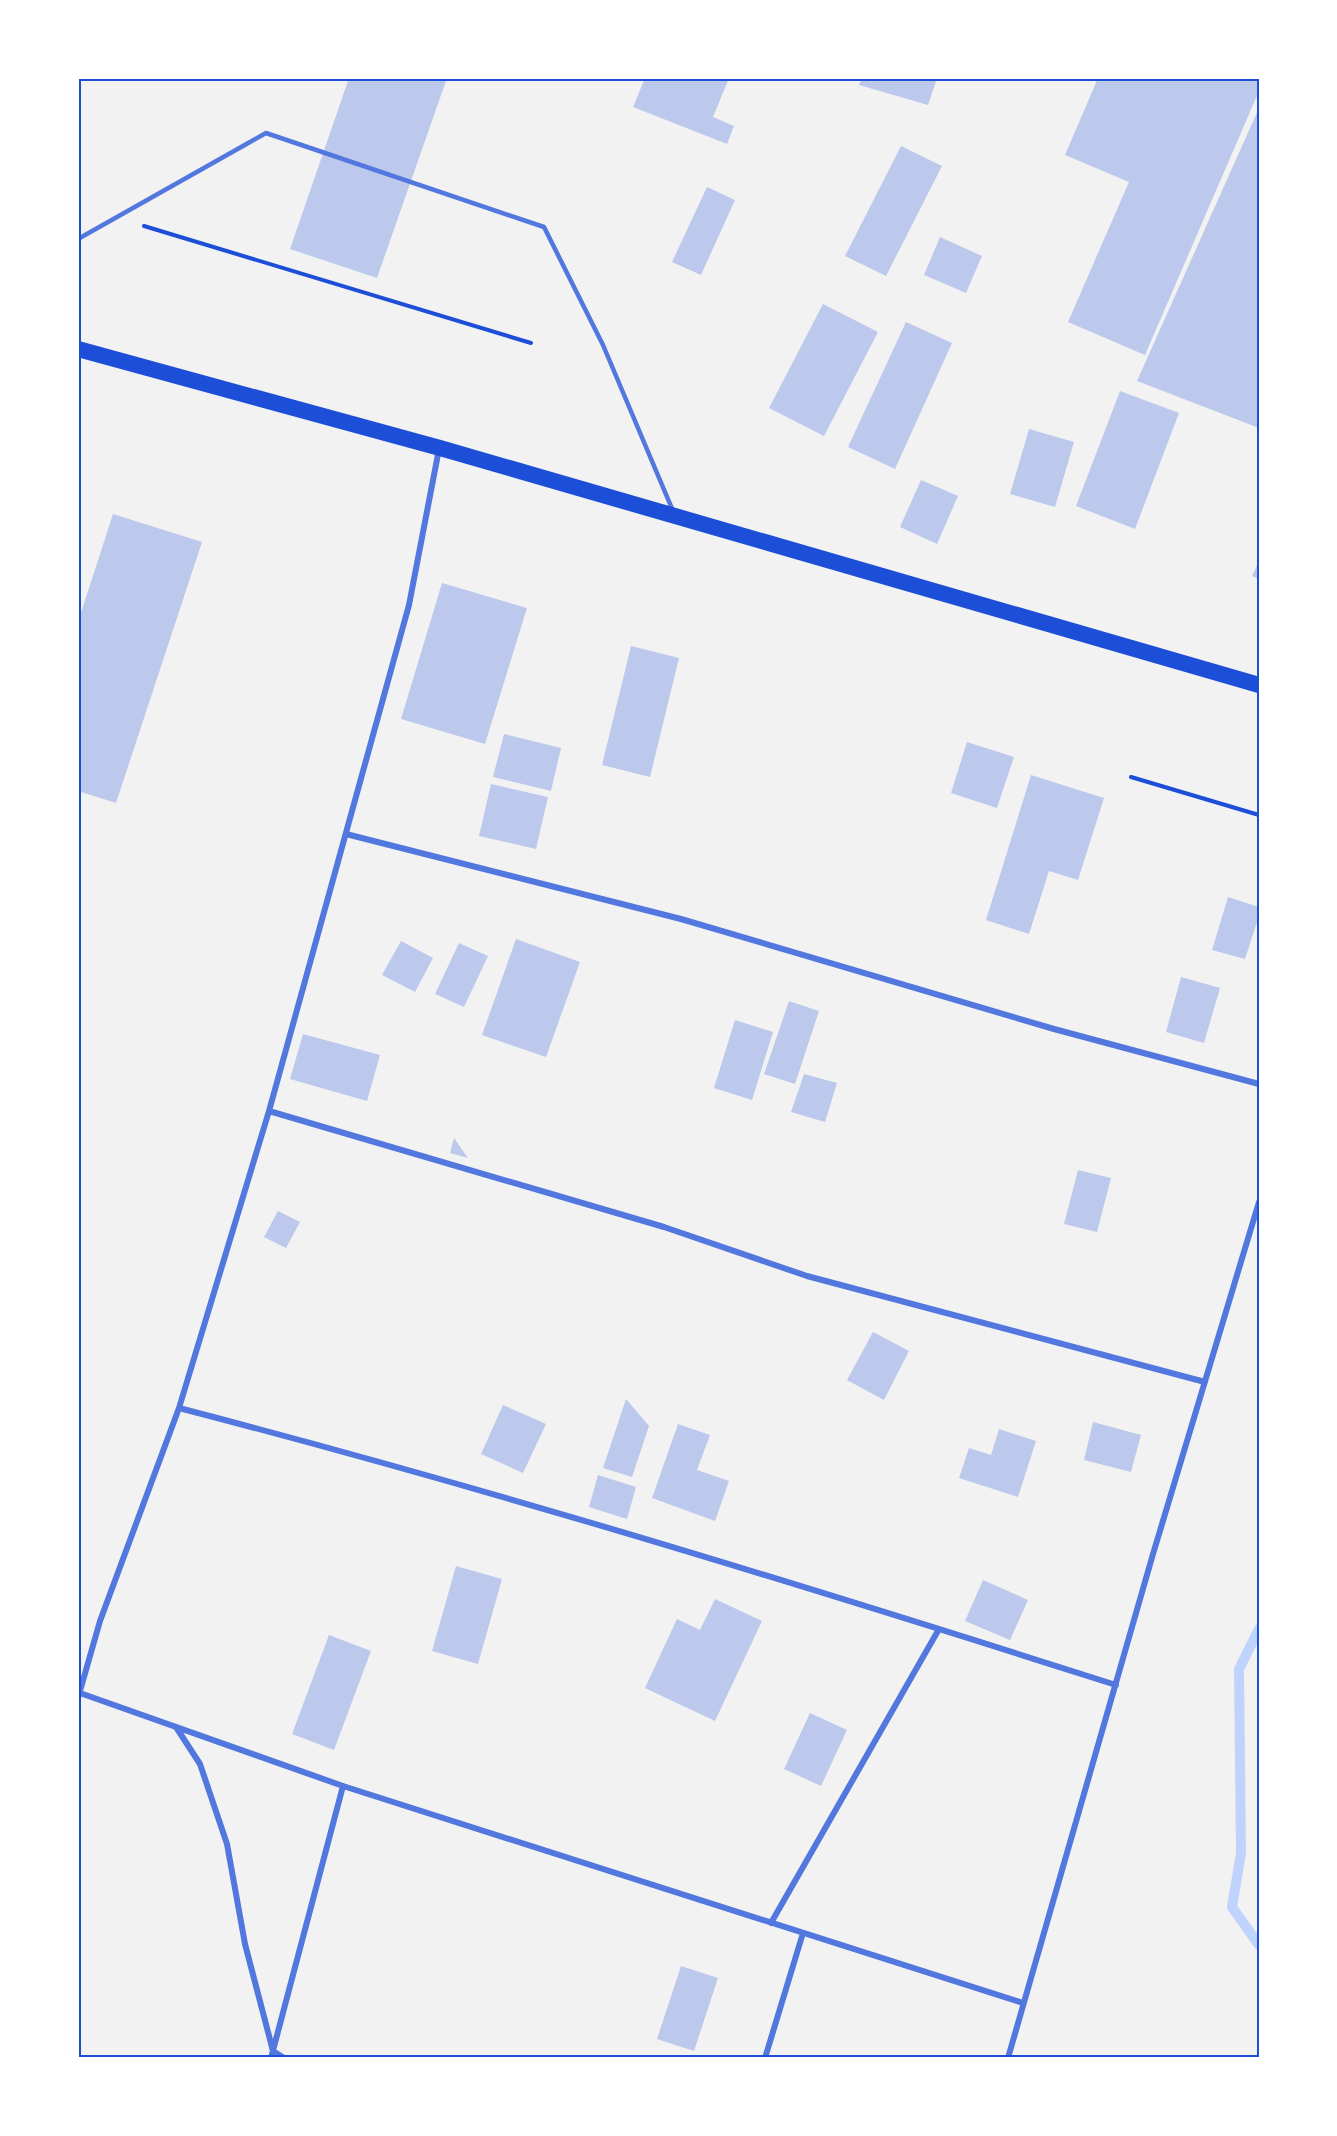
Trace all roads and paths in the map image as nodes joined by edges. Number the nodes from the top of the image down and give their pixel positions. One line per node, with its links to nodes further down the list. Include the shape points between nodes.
1 (115, 218): 2 (lane); 3 (path); 6 (lane, via 266,133 543,227 603,345)
2 (78, 239)
3 (531, 343)
4 (78, 349): 5 (highway)
5 (440, 448): 6 (highway); 10 (street, via 409,605)
6 (675, 516): 7 (highway)
7 (1259, 685)
8 (1131, 777): 9 (path)
9 (1259, 815)
10 (346, 834): 11 (street, via 681,919 1054,1029); 12 (street)
11 (1259, 1084)
12 (269, 1111): 14 (street, via 664,1227 807,1276); 15 (street)
13 (1259, 1202): 14 (street)
14 (1205, 1382): 17 (street)
15 (179, 1408): 16 (street, via 388,1462); 18 (street, via 100,1622)
16 (939, 1629): 17 (street); 21 (street)
17 (1116, 1685): 23 (street)
18 (79, 1695): 19 (street)
19 (176, 1727): 20 (street); 24 (street, via 200,1764 227,1844 245,1944)
20 (343, 1786): 21 (street); 24 (street)
21 (771, 1923): 22 (street)
22 (803, 1933): 23 (street); 26 (street)
23 (1023, 2003): 27 (street)
24 (272, 2055): 25 (street)
25 (284, 2058)
26 (765, 2058)
27 (1008, 2058)

